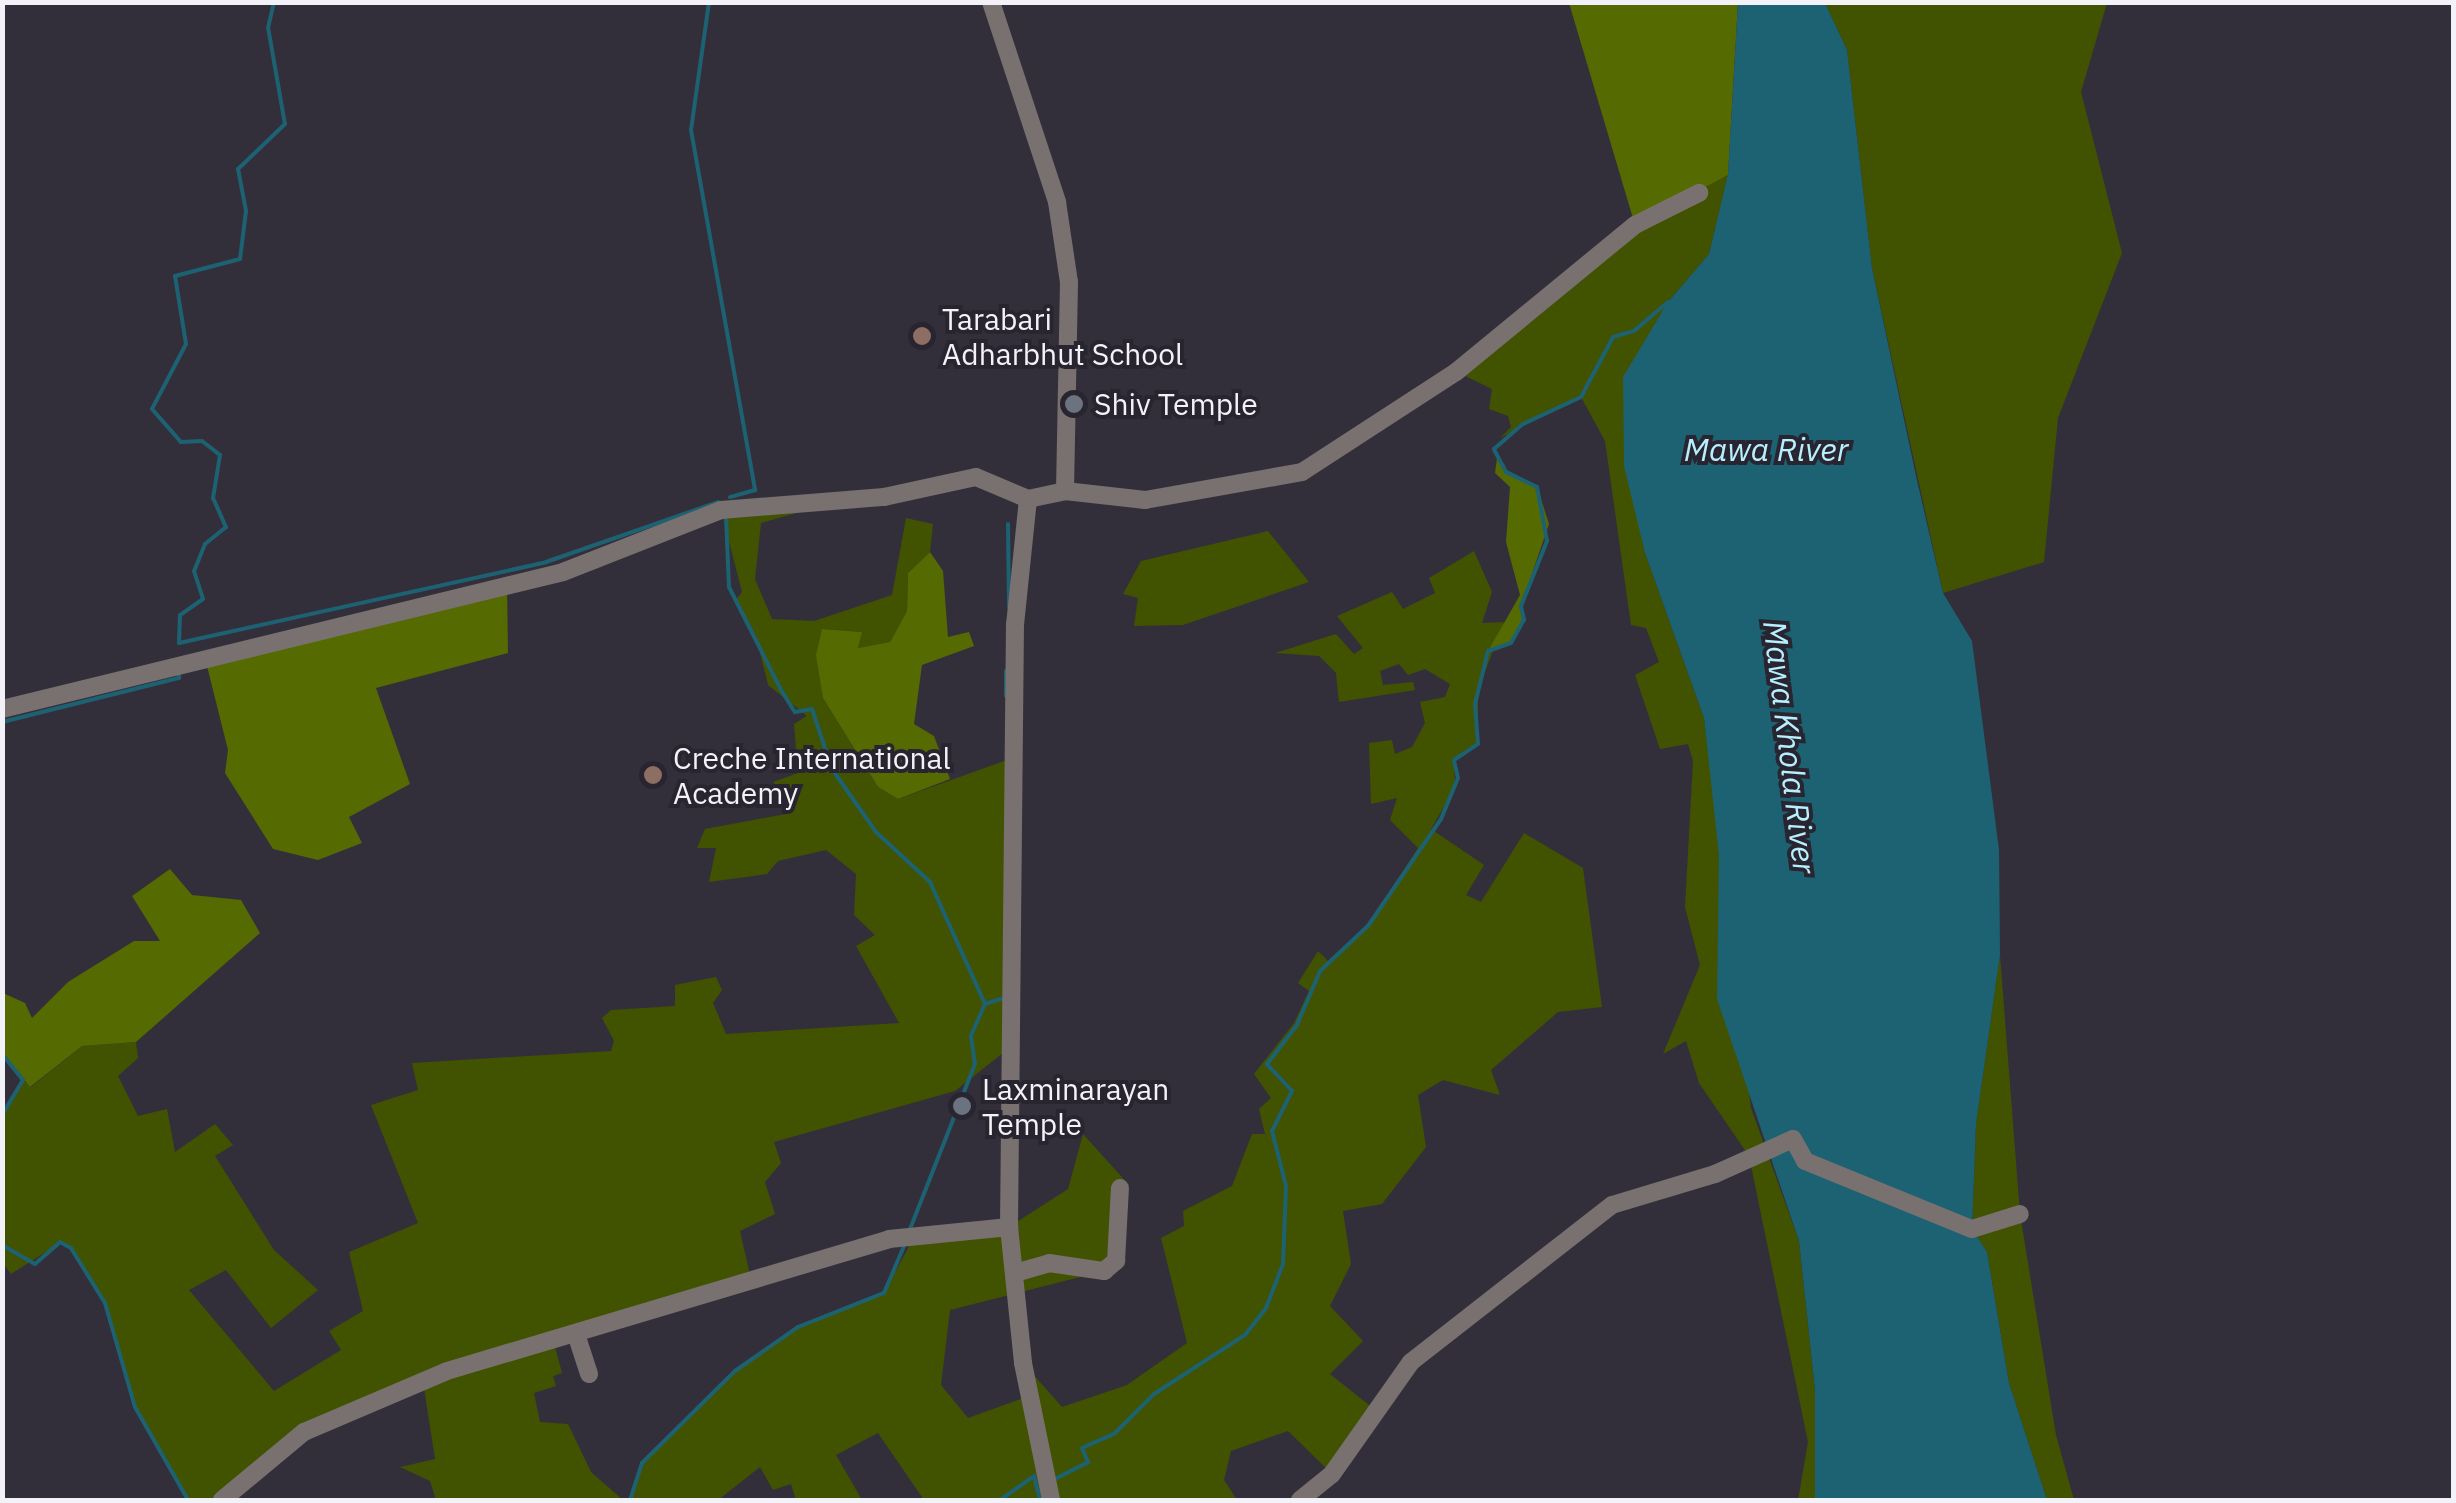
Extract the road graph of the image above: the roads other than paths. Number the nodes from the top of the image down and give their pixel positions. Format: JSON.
{"nodes":[{"id":1,"x":992,"y":2,"type":"edge"},
{"id":2,"x":1698,"y":193,"type":"dead end"},
{"id":3,"x":1066,"y":492,"type":"junction"},
{"id":4,"x":1028,"y":499,"type":"junction"},
{"id":5,"x":2,"y":709,"type":"edge"},
{"id":6,"x":1120,"y":1188,"type":"dead end"},
{"id":7,"x":2020,"y":1214,"type":"dead end"},
{"id":8,"x":1009,"y":1227,"type":"junction"},
{"id":9,"x":1015,"y":1273,"type":"junction"},
{"id":10,"x":577,"y":1337,"type":"junction"},
{"id":11,"x":589,"y":1374,"type":"dead end"},
{"id":12,"x":222,"y":1500,"type":"edge"},
{"id":13,"x":1050,"y":1500,"type":"edge"},
{"id":14,"x":1300,"y":1500,"type":"edge"}],
"edges":[{"from":1,"to":3,"type":"street"},
{"from":2,"to":3,"type":"street"},
{"from":3,"to":4,"type":"street"},
{"from":4,"to":5,"type":"street"},
{"from":4,"to":8,"type":"street"},
{"from":6,"to":9,"type":"street"},
{"from":7,"to":14,"type":"street"},
{"from":8,"to":9,"type":"street"},
{"from":8,"to":10,"type":"street"},
{"from":9,"to":13,"type":"street"},
{"from":10,"to":11,"type":"street"},
{"from":10,"to":12,"type":"street"}]}
